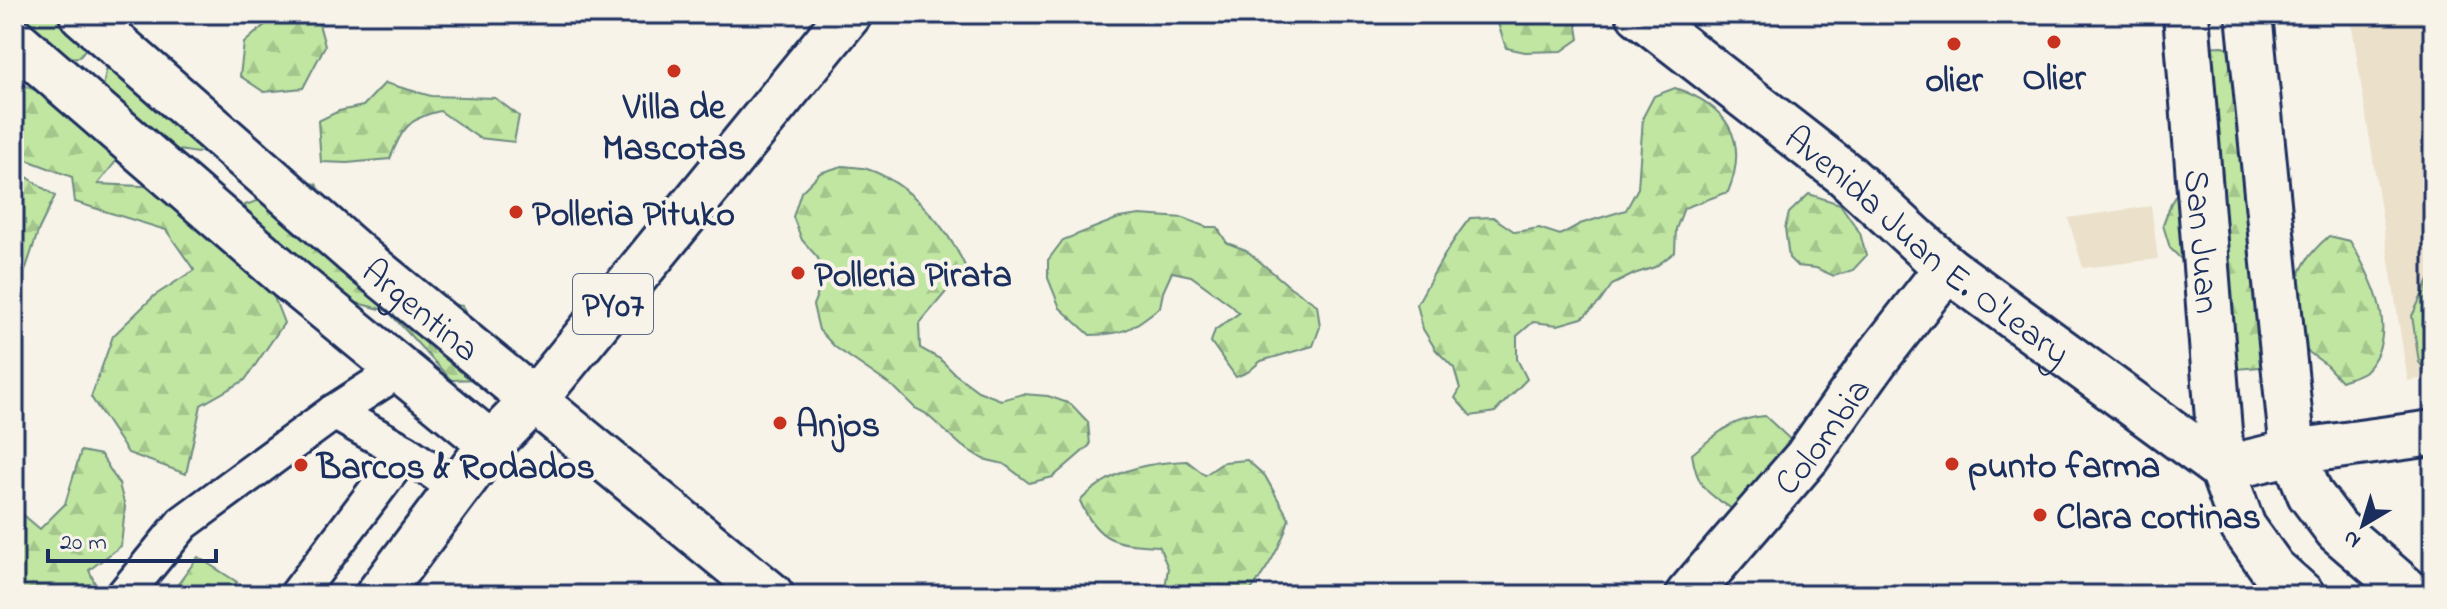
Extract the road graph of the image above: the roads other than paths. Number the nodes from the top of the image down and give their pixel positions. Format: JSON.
{"nodes":[{"id":1,"x":82,"y":14,"type":"edge"},
{"id":2,"x":849,"y":14,"type":"edge"},
{"id":3,"x":1639,"y":14,"type":"edge"},
{"id":4,"x":2186,"y":14,"type":"edge"},
{"id":5,"x":2249,"y":14,"type":"edge"},
{"id":6,"x":14,"y":40,"type":"edge"},
{"id":7,"x":1947,"y":268,"type":"junction"},
{"id":8,"x":399,"y":370,"type":"junction"},
{"id":9,"x":535,"y":399,"type":"junction"},
{"id":10,"x":334,"y":412,"type":"junction"},
{"id":11,"x":2433,"y":433,"type":"edge"},
{"id":12,"x":491,"y":444,"type":"junction"},
{"id":13,"x":405,"y":452,"type":"junction"},
{"id":14,"x":2293,"y":452,"type":"junction"},
{"id":15,"x":2222,"y":469,"type":"junction"},
{"id":16,"x":458,"y":489,"type":"junction"},
{"id":17,"x":124,"y":595,"type":"edge"},
{"id":18,"x":297,"y":595,"type":"edge"},
{"id":19,"x":378,"y":595,"type":"edge"},
{"id":20,"x":771,"y":595,"type":"edge"},
{"id":21,"x":1688,"y":595,"type":"edge"},
{"id":22,"x":2302,"y":595,"type":"edge"},
{"id":23,"x":2412,"y":595,"type":"edge"}],
"edges":[{"from":1,"to":9,"type":"main road","name":"Argentina"},
{"from":2,"to":9,"type":"main road","number":"PY07"},
{"from":3,"to":7,"type":"main road","name":"Avenida Juan E. O'Leary"},
{"from":4,"to":15,"type":"main road","name":"San Juan"},
{"from":5,"to":14,"type":"main road","name":"San Juan"},
{"from":6,"to":8,"type":"main road","name":"Argentina"},
{"from":7,"to":15,"type":"main road","name":"Avenida Juan E. O'Leary"},
{"from":7,"to":21,"type":"main road","name":"Colombia"},
{"from":8,"to":10,"type":"lane"},
{"from":8,"to":12,"type":"main road","name":"Argentina"},
{"from":9,"to":12,"type":"main road","number":"PY07"},
{"from":9,"to":20,"type":"main road","name":"Argentina"},
{"from":10,"to":13,"type":"lane"},
{"from":10,"to":17,"type":"lane"},
{"from":11,"to":14,"type":"main road"},
{"from":12,"to":16,"type":"main road","number":"PY07"},
{"from":13,"to":16,"type":"lane"},
{"from":13,"to":18,"type":"lane"},
{"from":14,"to":15,"type":"main road"},
{"from":14,"to":23,"type":"main road"},
{"from":15,"to":22,"type":"main road","name":"San Juan"},
{"from":16,"to":19,"type":"main road","number":"PY07"}]}
